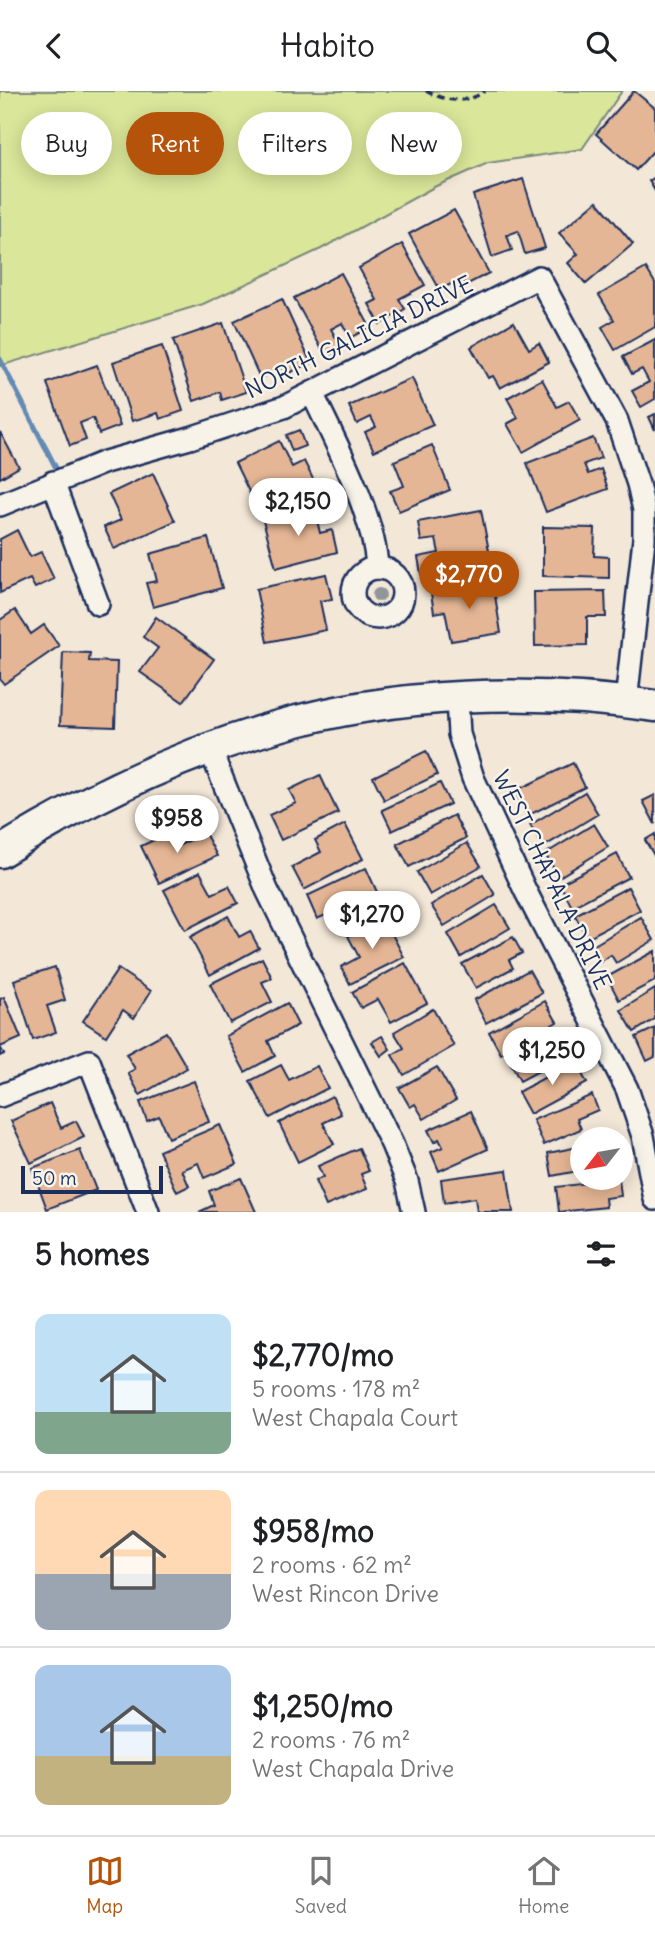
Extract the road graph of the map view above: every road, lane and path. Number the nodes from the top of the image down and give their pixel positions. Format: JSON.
{"nodes":[{"id":1,"x":426,"y":91,"type":"edge"},
{"id":2,"x":485,"y":91,"type":"edge"},
{"id":3,"x":312,"y":394,"type":"junction"},
{"id":4,"x":53,"y":482,"type":"junction"},
{"id":5,"x":0,"y":505,"type":"edge"},
{"id":6,"x":377,"y":568,"type":"dead end"},
{"id":7,"x":98,"y":604,"type":"dead end"},
{"id":8,"x":457,"y":699,"type":"junction"},
{"id":9,"x":626,"y":702,"type":"junction"},
{"id":10,"x":655,"y":706,"type":"edge"},
{"id":11,"x":210,"y":749,"type":"junction"},
{"id":12,"x":0,"y":852,"type":"edge"},
{"id":13,"x":0,"y":1096,"type":"edge"},
{"id":14,"x":655,"y":1199,"type":"edge"},
{"id":15,"x":148,"y":1212,"type":"edge"},
{"id":16,"x":414,"y":1212,"type":"edge"}],
"edges":[{"from":1,"to":2,"type":"path"},
{"from":3,"to":4,"type":"street","name":"NORTH GALICIA DRIVE"},
{"from":3,"to":6,"type":"street"},
{"from":3,"to":9,"type":"street","name":"NORTH GALICIA DRIVE"},
{"from":4,"to":5,"type":"street","name":"NORTH GALICIA DRIVE"},
{"from":4,"to":7,"type":"street"},
{"from":8,"to":9,"type":"street"},
{"from":8,"to":11,"type":"street"},
{"from":8,"to":14,"type":"street","name":"WEST CHAPALA DRIVE"},
{"from":9,"to":10,"type":"street"},
{"from":11,"to":12,"type":"street"},
{"from":11,"to":16,"type":"street"},
{"from":13,"to":15,"type":"street"}]}
